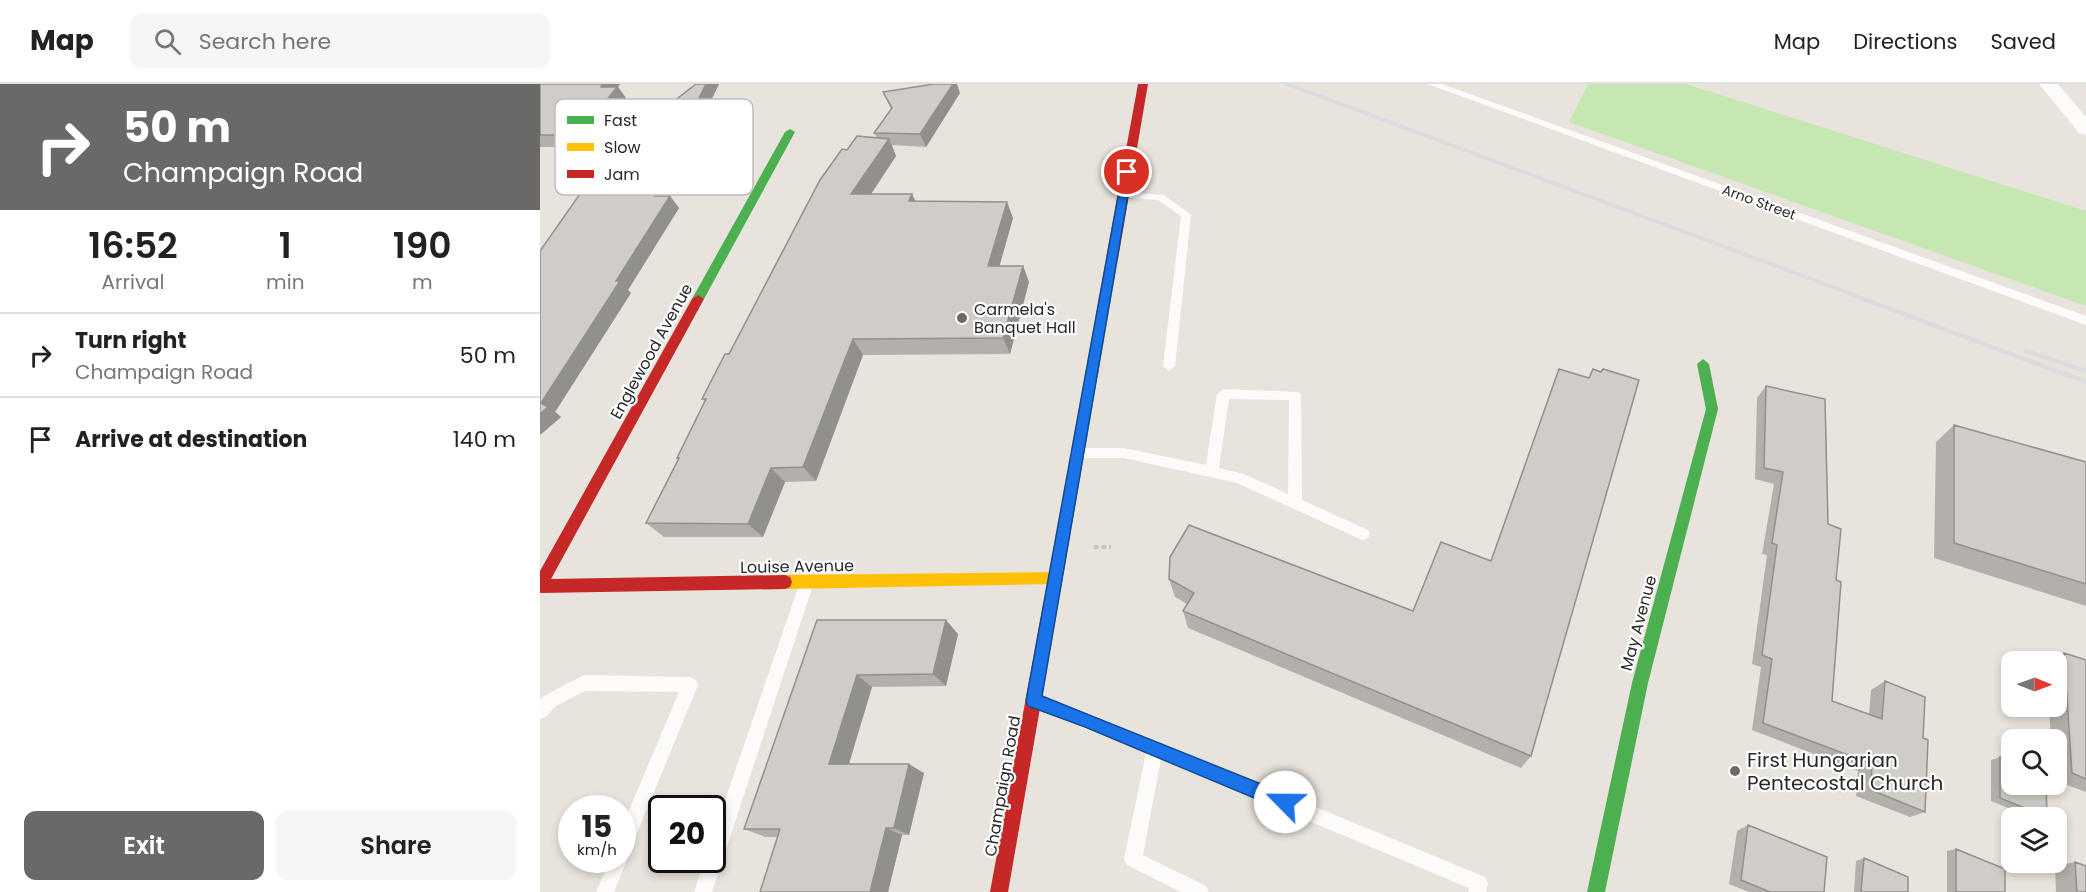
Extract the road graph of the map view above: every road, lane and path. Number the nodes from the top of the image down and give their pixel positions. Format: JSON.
{"nodes":[{"id":1,"x":1143,"y":84,"type":"edge"},
{"id":2,"x":1433,"y":84,"type":"edge"},
{"id":3,"x":2048,"y":84,"type":"edge"},
{"id":4,"x":2086,"y":129,"type":"edge"},
{"id":5,"x":790,"y":132,"type":"dead end"},
{"id":6,"x":1123,"y":195,"type":"junction"},
{"id":7,"x":2086,"y":321,"type":"edge"},
{"id":8,"x":1703,"y":364,"type":"dead end"},
{"id":9,"x":1169,"y":366,"type":"dead end"},
{"id":10,"x":1077,"y":453,"type":"junction"},
{"id":11,"x":1212,"y":471,"type":"junction"},
{"id":12,"x":1295,"y":502,"type":"junction"},
{"id":13,"x":1362,"y":534,"type":"dead end"},
{"id":14,"x":1094,"y":547,"type":"dead end"},
{"id":15,"x":1110,"y":547,"type":"dead end"},
{"id":16,"x":1055,"y":578,"type":"junction"},
{"id":17,"x":807,"y":582,"type":"junction"},
{"id":18,"x":540,"y":586,"type":"edge"},
{"id":19,"x":1034,"y":701,"type":"junction"},
{"id":20,"x":540,"y":711,"type":"edge"},
{"id":21,"x":1155,"y":749,"type":"junction"},
{"id":22,"x":636,"y":815,"type":"edge"},
{"id":23,"x":613,"y":873,"type":"edge"},
{"id":24,"x":605,"y":892,"type":"edge"},
{"id":25,"x":703,"y":892,"type":"edge"},
{"id":26,"x":999,"y":892,"type":"edge"},
{"id":27,"x":1200,"y":892,"type":"edge"},
{"id":28,"x":1477,"y":892,"type":"edge"},
{"id":29,"x":1596,"y":892,"type":"edge"}],
"edges":[{"from":1,"to":6,"type":"street","name":"Champaign Road"},
{"from":2,"to":7,"type":"lane","name":"Arno Street"},
{"from":3,"to":4,"type":"street"},
{"from":5,"to":18,"type":"street","name":"Englewood Avenue"},
{"from":6,"to":9,"type":"lane"},
{"from":6,"to":10,"type":"street","name":"Champaign Road"},
{"from":8,"to":29,"type":"street","name":"May Avenue"},
{"from":10,"to":11,"type":"lane"},
{"from":10,"to":16,"type":"street","name":"Champaign Road"},
{"from":11,"to":12,"type":"lane"},
{"from":11,"to":12,"type":"lane"},
{"from":12,"to":13,"type":"lane"},
{"from":14,"to":15,"type":"path"},
{"from":16,"to":17,"type":"street","name":"Louise Avenue"},
{"from":16,"to":19,"type":"street","name":"Champaign Road"},
{"from":17,"to":18,"type":"street","name":"Louise Avenue"},
{"from":17,"to":25,"type":"lane"},
{"from":19,"to":21,"type":"lane"},
{"from":19,"to":26,"type":"street","name":"Champaign Road"},
{"from":20,"to":22,"type":"lane"},
{"from":21,"to":27,"type":"lane"},
{"from":21,"to":28,"type":"lane"},
{"from":23,"to":24,"type":"lane"}]}
